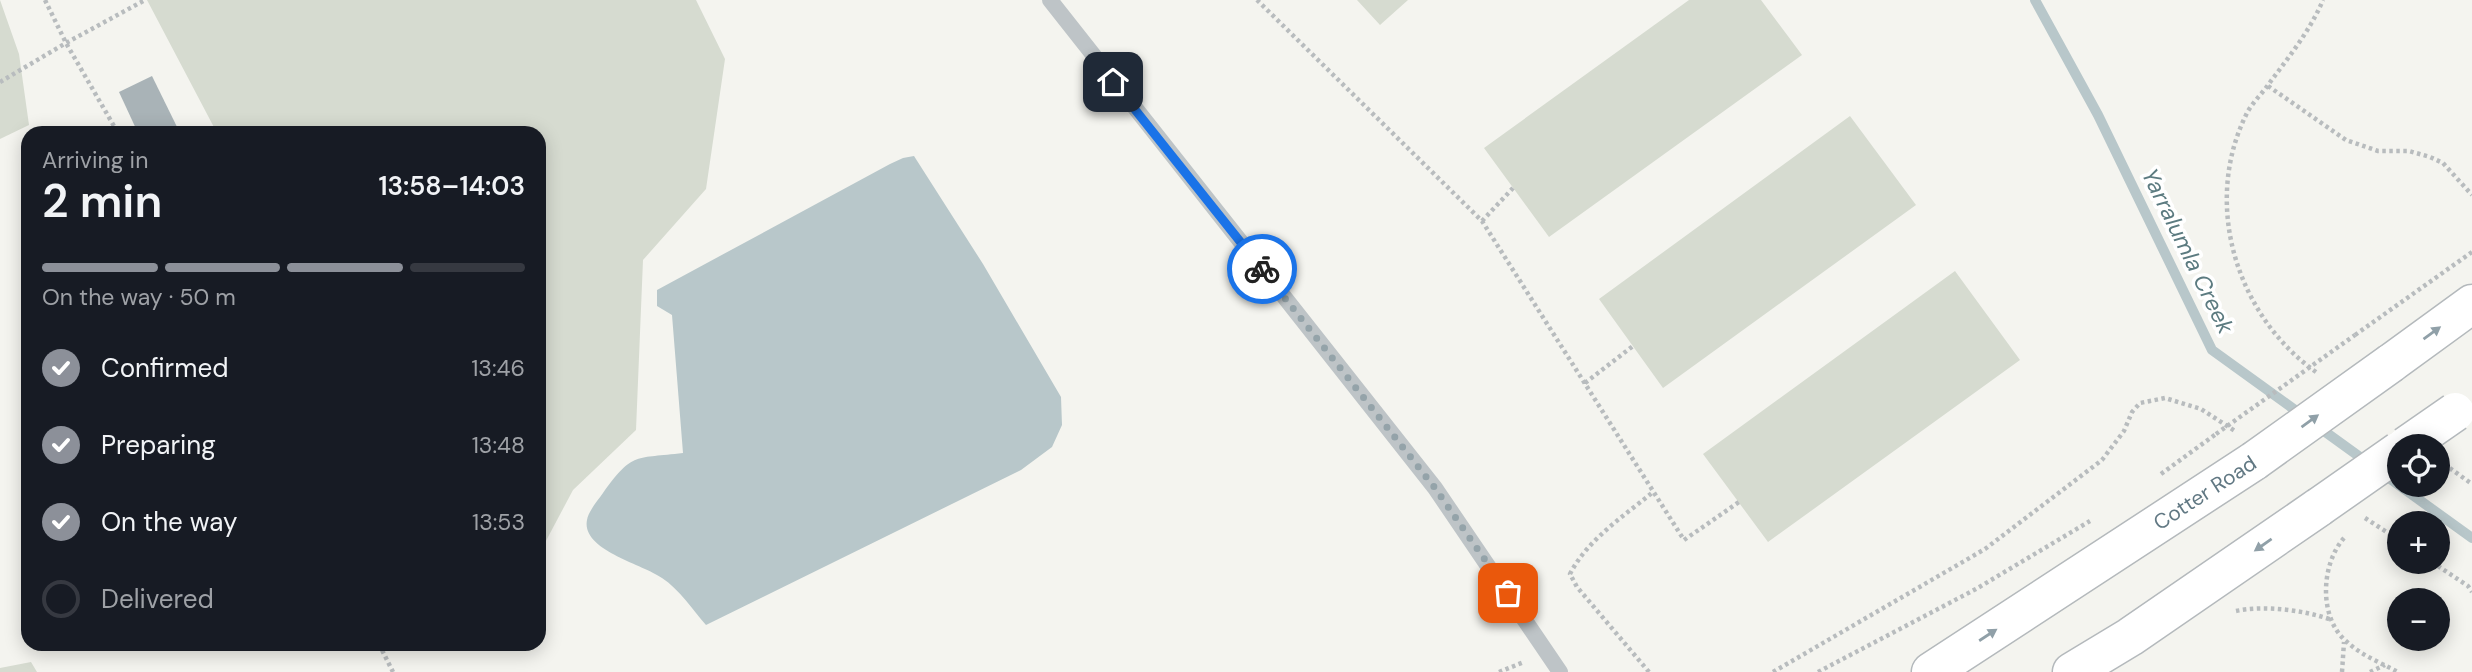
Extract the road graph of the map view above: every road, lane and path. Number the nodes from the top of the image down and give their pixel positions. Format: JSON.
{"nodes":[{"id":1,"x":45,"y":0,"type":"edge"},
{"id":2,"x":145,"y":0,"type":"edge"},
{"id":3,"x":1050,"y":0,"type":"edge"},
{"id":4,"x":1257,"y":0,"type":"edge"},
{"id":5,"x":2323,"y":0,"type":"edge"},
{"id":6,"x":66,"y":43,"type":"junction"},
{"id":7,"x":0,"y":82,"type":"edge"},
{"id":8,"x":2268,"y":86,"type":"junction"},
{"id":9,"x":114,"y":126,"type":"edge"},
{"id":10,"x":1513,"y":188,"type":"dead end"},
{"id":11,"x":2472,"y":195,"type":"edge"},
{"id":12,"x":1482,"y":220,"type":"junction"},
{"id":13,"x":2472,"y":252,"type":"edge"},
{"id":14,"x":2472,"y":304,"type":"edge"},
{"id":15,"x":2279,"y":341,"type":"dead end"},
{"id":16,"x":1633,"y":346,"type":"dead end"},
{"id":17,"x":1585,"y":383,"type":"junction"},
{"id":18,"x":2464,"y":406,"type":"edge"},
{"id":19,"x":2132,"y":412,"type":"dead end"},
{"id":20,"x":2423,"y":434,"type":"edge"},
{"id":21,"x":2387,"y":459,"type":"edge"},
{"id":22,"x":2450,"y":468,"type":"edge"},
{"id":23,"x":2154,"y":479,"type":"dead end"},
{"id":24,"x":2472,"y":484,"type":"edge"},
{"id":25,"x":1654,"y":492,"type":"junction"},
{"id":26,"x":1739,"y":502,"type":"dead end"},
{"id":27,"x":2099,"y":515,"type":"dead end"},
{"id":28,"x":2346,"y":536,"type":"dead end"},
{"id":29,"x":2450,"y":574,"type":"edge"},
{"id":30,"x":2472,"y":592,"type":"edge"},
{"id":31,"x":2225,"y":613,"type":"dead end"},
{"id":32,"x":2332,"y":620,"type":"junction"},
{"id":33,"x":2344,"y":640,"type":"junction"},
{"id":34,"x":382,"y":651,"type":"edge"},
{"id":35,"x":2385,"y":665,"type":"junction"},
{"id":36,"x":393,"y":672,"type":"edge"},
{"id":37,"x":1560,"y":672,"type":"edge"},
{"id":38,"x":1649,"y":672,"type":"edge"},
{"id":39,"x":1773,"y":672,"type":"edge"},
{"id":40,"x":1818,"y":672,"type":"edge"},
{"id":41,"x":1931,"y":672,"type":"edge"},
{"id":42,"x":2072,"y":672,"type":"edge"},
{"id":43,"x":2342,"y":672,"type":"edge"},
{"id":44,"x":2370,"y":672,"type":"edge"},
{"id":45,"x":2398,"y":672,"type":"edge"}],
"edges":[{"from":1,"to":6,"type":"path"},
{"from":2,"to":6,"type":"path"},
{"from":3,"to":37,"type":"lane"},
{"from":4,"to":12,"type":"path"},
{"from":5,"to":8,"type":"path"},
{"from":6,"to":7,"type":"path"},
{"from":6,"to":9,"type":"path"},
{"from":8,"to":11,"type":"path"},
{"from":8,"to":15,"type":"path"},
{"from":10,"to":12,"type":"path"},
{"from":12,"to":17,"type":"path"},
{"from":13,"to":23,"type":"path","bridge":true},
{"from":41,"to":14,"type":"main road","name":"Cotter Road","one_way":true,"bridge":true},
{"from":16,"to":17,"type":"path"},
{"from":17,"to":25,"type":"path"},
{"from":18,"to":20,"type":"main road","bridge":true},
{"from":19,"to":39,"type":"path"},
{"from":21,"to":42,"type":"main road","one_way":true,"bridge":true},
{"from":22,"to":24,"type":"path"},
{"from":25,"to":26,"type":"path"},
{"from":25,"to":38,"type":"path"},
{"from":27,"to":40,"type":"path"},
{"from":28,"to":32,"type":"path"},
{"from":29,"to":30,"type":"path"},
{"from":31,"to":32,"type":"path"},
{"from":32,"to":33,"type":"path"},
{"from":33,"to":35,"type":"path"},
{"from":33,"to":43,"type":"path"},
{"from":34,"to":36,"type":"path"},
{"from":35,"to":44,"type":"path"},
{"from":35,"to":45,"type":"path"}]}
